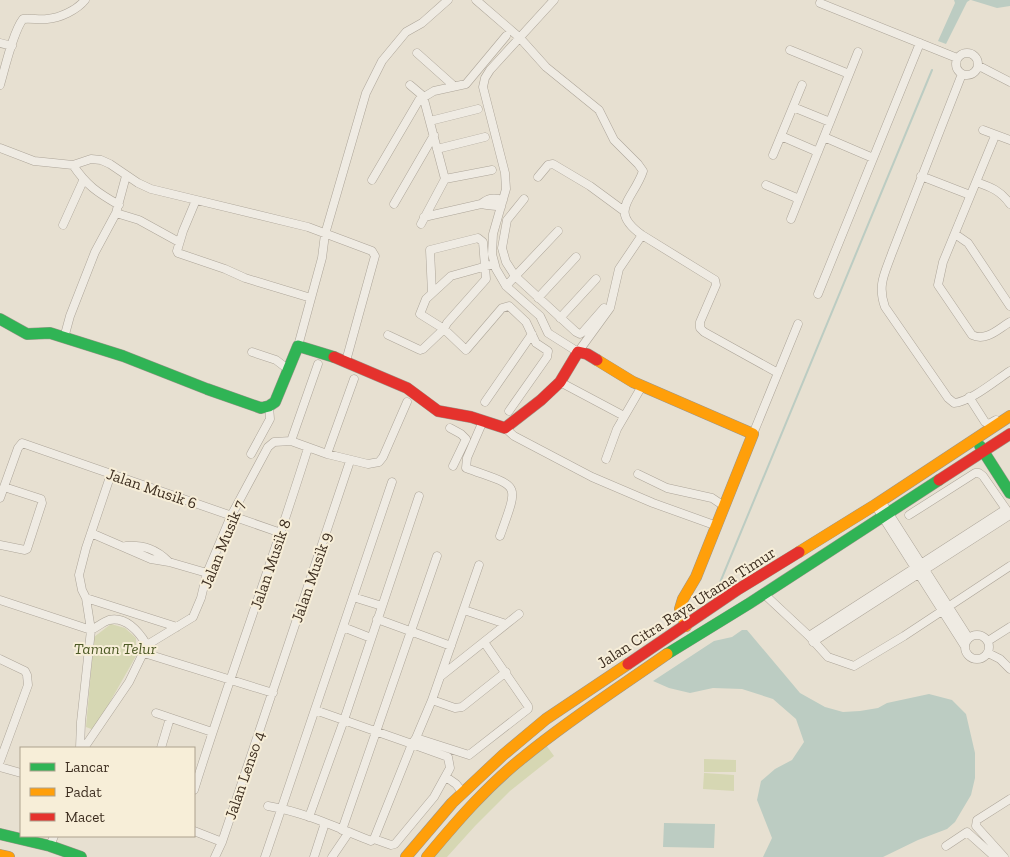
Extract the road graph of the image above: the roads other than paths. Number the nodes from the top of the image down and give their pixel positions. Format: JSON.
{"nodes":[{"id":1,"x":85,"y":0,"type":"edge"},
{"id":2,"x":448,"y":0,"type":"edge"},
{"id":3,"x":476,"y":0,"type":"edge"},
{"id":4,"x":554,"y":0,"type":"edge"},
{"id":5,"x":820,"y":2,"type":"dead end"},
{"id":6,"x":506,"y":36,"type":"dead end"},
{"id":7,"x":520,"y":38,"type":"junction"},
{"id":8,"x":0,"y":43,"type":"edge"},
{"id":9,"x":920,"y":43,"type":"junction"},
{"id":10,"x":12,"y":46,"type":"junction"},
{"id":11,"x":790,"y":50,"type":"dead end"},
{"id":12,"x":858,"y":52,"type":"dead end"},
{"id":13,"x":417,"y":53,"type":"dead end"},
{"id":14,"x":957,"y":58,"type":"junction"},
{"id":15,"x":979,"y":66,"type":"junction"},
{"id":16,"x":849,"y":74,"type":"junction"},
{"id":17,"x":962,"y":74,"type":"junction"},
{"id":18,"x":1010,"y":82,"type":"edge"},
{"id":19,"x":410,"y":84,"type":"dead end"},
{"id":20,"x":0,"y":85,"type":"edge"},
{"id":21,"x":802,"y":85,"type":"dead end"},
{"id":22,"x":454,"y":86,"type":"junction"},
{"id":23,"x":423,"y":96,"type":"junction"},
{"id":24,"x":793,"y":107,"type":"junction"},
{"id":25,"x":478,"y":109,"type":"dead end"},
{"id":26,"x":430,"y":120,"type":"junction"},
{"id":27,"x":830,"y":122,"type":"junction"},
{"id":28,"x":983,"y":130,"type":"dead end"},
{"id":29,"x":434,"y":135,"type":"junction"},
{"id":30,"x":781,"y":136,"type":"junction"},
{"id":31,"x":995,"y":136,"type":"junction"},
{"id":32,"x":485,"y":137,"type":"dead end"},
{"id":33,"x":824,"y":137,"type":"junction"},
{"id":34,"x":1010,"y":140,"type":"edge"},
{"id":35,"x":0,"y":148,"type":"edge"},
{"id":36,"x":437,"y":149,"type":"junction"},
{"id":37,"x":818,"y":152,"type":"junction"},
{"id":38,"x":773,"y":155,"type":"dead end"},
{"id":39,"x":873,"y":158,"type":"junction"},
{"id":40,"x":73,"y":165,"type":"junction"},
{"id":41,"x":492,"y":170,"type":"dead end"},
{"id":42,"x":126,"y":176,"type":"junction"},
{"id":43,"x":921,"y":176,"type":"junction"},
{"id":44,"x":538,"y":177,"type":"dead end"},
{"id":45,"x":445,"y":179,"type":"junction"},
{"id":46,"x":372,"y":180,"type":"dead end"},
{"id":47,"x":83,"y":181,"type":"junction"},
{"id":48,"x":976,"y":182,"type":"junction"},
{"id":49,"x":766,"y":185,"type":"dead end"},
{"id":50,"x":970,"y":195,"type":"junction"},
{"id":51,"x":524,"y":198,"type":"dead end"},
{"id":52,"x":799,"y":199,"type":"junction"},
{"id":53,"x":196,"y":200,"type":"junction"},
{"id":54,"x":394,"y":204,"type":"dead end"},
{"id":55,"x":502,"y":204,"type":"junction"},
{"id":56,"x":1010,"y":204,"type":"edge"},
{"id":57,"x":117,"y":209,"type":"junction"},
{"id":58,"x":624,"y":211,"type":"junction"},
{"id":59,"x":791,"y":219,"type":"dead end"},
{"id":60,"x":63,"y":225,"type":"dead end"},
{"id":61,"x":558,"y":231,"type":"dead end"},
{"id":62,"x":325,"y":234,"type":"junction"},
{"id":63,"x":955,"y":234,"type":"junction"},
{"id":64,"x":642,"y":235,"type":"junction"},
{"id":65,"x":179,"y":242,"type":"junction"},
{"id":66,"x":576,"y":257,"type":"dead end"},
{"id":67,"x":494,"y":264,"type":"junction"},
{"id":68,"x":484,"y":267,"type":"junction"},
{"id":69,"x":515,"y":276,"type":"junction"},
{"id":70,"x":596,"y":279,"type":"dead end"},
{"id":71,"x":506,"y":286,"type":"junction"},
{"id":72,"x":432,"y":294,"type":"junction"},
{"id":73,"x":818,"y":294,"type":"dead end"},
{"id":74,"x":311,"y":298,"type":"junction"},
{"id":75,"x":538,"y":298,"type":"junction"},
{"id":76,"x":1010,"y":306,"type":"edge"},
{"id":77,"x":604,"y":308,"type":"dead end"},
{"id":78,"x":560,"y":318,"type":"junction"},
{"id":79,"x":0,"y":319,"type":"edge"},
{"id":80,"x":1010,"y":322,"type":"edge"},
{"id":81,"x":798,"y":324,"type":"dead end"},
{"id":82,"x":444,"y":328,"type":"junction"},
{"id":83,"x":532,"y":334,"type":"junction"},
{"id":84,"x":388,"y":335,"type":"dead end"},
{"id":85,"x":64,"y":338,"type":"junction"},
{"id":86,"x":298,"y":346,"type":"junction"},
{"id":87,"x":252,"y":352,"type":"dead end"},
{"id":88,"x":578,"y":352,"type":"junction"},
{"id":89,"x":346,"y":362,"type":"junction"},
{"id":90,"x":318,"y":364,"type":"dead end"},
{"id":91,"x":289,"y":370,"type":"junction"},
{"id":92,"x":1010,"y":371,"type":"edge"},
{"id":93,"x":778,"y":373,"type":"junction"},
{"id":94,"x":354,"y":379,"type":"dead end"},
{"id":95,"x":560,"y":382,"type":"junction"},
{"id":96,"x":642,"y":386,"type":"junction"},
{"id":97,"x":969,"y":397,"type":"junction"},
{"id":98,"x":407,"y":402,"type":"dead end"},
{"id":99,"x":485,"y":402,"type":"dead end"},
{"id":100,"x":269,"y":406,"type":"junction"},
{"id":101,"x":509,"y":411,"type":"dead end"},
{"id":102,"x":1010,"y":411,"type":"edge"},
{"id":103,"x":456,"y":414,"type":"junction"},
{"id":104,"x":624,"y":416,"type":"junction"},
{"id":105,"x":1010,"y":416,"type":"edge"},
{"id":106,"x":483,"y":421,"type":"junction"},
{"id":107,"x":505,"y":428,"type":"junction"},
{"id":108,"x":753,"y":434,"type":"junction"},
{"id":109,"x":1010,"y":434,"type":"edge"},
{"id":110,"x":976,"y":437,"type":"junction"},
{"id":111,"x":291,"y":441,"type":"junction"},
{"id":112,"x":308,"y":448,"type":"junction"},
{"id":113,"x":983,"y":451,"type":"junction"},
{"id":114,"x":252,"y":454,"type":"dead end"},
{"id":115,"x":327,"y":454,"type":"junction"},
{"id":116,"x":606,"y":459,"type":"dead end"},
{"id":117,"x":350,"y":461,"type":"junction"},
{"id":118,"x":453,"y":466,"type":"dead end"},
{"id":119,"x":111,"y":474,"type":"junction"},
{"id":120,"x":638,"y":474,"type":"dead end"},
{"id":121,"x":392,"y":482,"type":"dead end"},
{"id":122,"x":4,"y":487,"type":"junction"},
{"id":123,"x":1010,"y":493,"type":"edge"},
{"id":124,"x":418,"y":496,"type":"dead end"},
{"id":125,"x":0,"y":498,"type":"edge"},
{"id":126,"x":878,"y":503,"type":"junction"},
{"id":127,"x":724,"y":506,"type":"junction"},
{"id":128,"x":1009,"y":513,"type":"edge"},
{"id":129,"x":885,"y":515,"type":"junction"},
{"id":130,"x":909,"y":515,"type":"dead end"},
{"id":131,"x":231,"y":516,"type":"junction"},
{"id":132,"x":718,"y":526,"type":"junction"},
{"id":133,"x":281,"y":532,"type":"junction"},
{"id":134,"x":91,"y":533,"type":"junction"},
{"id":135,"x":500,"y":536,"type":"dead end"},
{"id":136,"x":0,"y":544,"type":"edge"},
{"id":137,"x":797,"y":554,"type":"junction"},
{"id":138,"x":437,"y":556,"type":"dead end"},
{"id":139,"x":478,"y":565,"type":"dead end"},
{"id":140,"x":1010,"y":566,"type":"edge"},
{"id":141,"x":806,"y":567,"type":"junction"},
{"id":142,"x":920,"y":569,"type":"junction"},
{"id":143,"x":207,"y":573,"type":"junction"},
{"id":144,"x":764,"y":594,"type":"junction"},
{"id":145,"x":353,"y":597,"type":"junction"},
{"id":146,"x":86,"y":598,"type":"junction"},
{"id":147,"x":0,"y":600,"type":"edge"},
{"id":148,"x":382,"y":606,"type":"junction"},
{"id":149,"x":945,"y":609,"type":"junction"},
{"id":150,"x":464,"y":610,"type":"junction"},
{"id":151,"x":519,"y":614,"type":"dead end"},
{"id":152,"x":377,"y":619,"type":"junction"},
{"id":153,"x":506,"y":624,"type":"junction"},
{"id":154,"x":686,"y":626,"type":"junction"},
{"id":155,"x":176,"y":627,"type":"junction"},
{"id":156,"x":343,"y":627,"type":"junction"},
{"id":157,"x":1010,"y":627,"type":"edge"},
{"id":158,"x":91,"y":630,"type":"junction"},
{"id":159,"x":410,"y":632,"type":"junction"},
{"id":160,"x":371,"y":638,"type":"junction"},
{"id":161,"x":811,"y":639,"type":"junction"},
{"id":162,"x":966,"y":641,"type":"junction"},
{"id":163,"x":988,"y":641,"type":"junction"},
{"id":164,"x":484,"y":642,"type":"junction"},
{"id":165,"x":451,"y":646,"type":"junction"},
{"id":166,"x":146,"y":649,"type":"junction"},
{"id":167,"x":988,"y":653,"type":"junction"},
{"id":168,"x":0,"y":660,"type":"edge"},
{"id":169,"x":1010,"y":669,"type":"edge"},
{"id":170,"x":506,"y":672,"type":"junction"},
{"id":171,"x":440,"y":678,"type":"junction"},
{"id":172,"x":230,"y":679,"type":"junction"},
{"id":173,"x":604,"y":680,"type":"junction"},
{"id":174,"x":272,"y":693,"type":"junction"},
{"id":175,"x":612,"y":693,"type":"junction"},
{"id":176,"x":432,"y":700,"type":"junction"},
{"id":177,"x":315,"y":710,"type":"junction"},
{"id":178,"x":156,"y":713,"type":"dead end"},
{"id":179,"x":170,"y":718,"type":"junction"},
{"id":180,"x":344,"y":720,"type":"junction"},
{"id":181,"x":376,"y":731,"type":"junction"},
{"id":182,"x":212,"y":732,"type":"junction"},
{"id":183,"x":414,"y":741,"type":"junction"},
{"id":184,"x":80,"y":747,"type":"edge"},
{"id":185,"x":85,"y":747,"type":"edge"},
{"id":186,"x":161,"y":747,"type":"edge"},
{"id":187,"x":0,"y":761,"type":"edge"},
{"id":188,"x":0,"y":767,"type":"edge"},
{"id":189,"x":20,"y":773,"type":"edge"},
{"id":190,"x":446,"y":777,"type":"junction"},
{"id":191,"x":195,"y":787,"type":"edge"},
{"id":192,"x":463,"y":793,"type":"junction"},
{"id":193,"x":1010,"y":799,"type":"edge"},
{"id":194,"x":268,"y":806,"type":"dead end"},
{"id":195,"x":281,"y":808,"type":"junction"},
{"id":196,"x":309,"y":817,"type":"junction"},
{"id":197,"x":325,"y":823,"type":"junction"},
{"id":198,"x":195,"y":831,"type":"edge"},
{"id":199,"x":346,"y":831,"type":"junction"},
{"id":200,"x":0,"y":834,"type":"edge"},
{"id":201,"x":20,"y":837,"type":"edge"},
{"id":202,"x":22,"y":837,"type":"edge"},
{"id":203,"x":374,"y":840,"type":"junction"},
{"id":204,"x":52,"y":841,"type":"edge"},
{"id":205,"x":222,"y":842,"type":"junction"},
{"id":206,"x":946,"y":846,"type":"dead end"},
{"id":207,"x":0,"y":855,"type":"edge"},
{"id":208,"x":9,"y":857,"type":"edge"},
{"id":209,"x":81,"y":857,"type":"edge"},
{"id":210,"x":215,"y":857,"type":"edge"},
{"id":211,"x":265,"y":857,"type":"edge"},
{"id":212,"x":314,"y":857,"type":"edge"},
{"id":213,"x":332,"y":857,"type":"edge"},
{"id":214,"x":406,"y":857,"type":"edge"},
{"id":215,"x":427,"y":857,"type":"edge"},
{"id":216,"x":995,"y":857,"type":"edge"},
{"id":217,"x":1004,"y":857,"type":"edge"}],
"edges":[{"from":1,"to":10,"type":"street"},
{"from":2,"to":62,"type":"street"},
{"from":3,"to":7,"type":"street"},
{"from":4,"to":7,"type":"street"},
{"from":5,"to":9,"type":"street"},
{"from":6,"to":22,"type":"street"},
{"from":7,"to":55,"type":"street"},
{"from":7,"to":58,"type":"street"},
{"from":8,"to":10,"type":"street"},
{"from":9,"to":14,"type":"street"},
{"from":9,"to":39,"type":"street"},
{"from":10,"to":20,"type":"street"},
{"from":11,"to":16,"type":"street"},
{"from":12,"to":16,"type":"street"},
{"from":13,"to":22,"type":"street"},
{"from":14,"to":15,"type":"street"},
{"from":14,"to":17,"type":"street"},
{"from":15,"to":17,"type":"street"},
{"from":15,"to":18,"type":"street"},
{"from":16,"to":27,"type":"street"},
{"from":17,"to":43,"type":"street"},
{"from":19,"to":23,"type":"street"},
{"from":21,"to":24,"type":"street"},
{"from":22,"to":23,"type":"street"},
{"from":23,"to":26,"type":"street"},
{"from":23,"to":46,"type":"street"},
{"from":24,"to":27,"type":"street"},
{"from":24,"to":30,"type":"street"},
{"from":25,"to":26,"type":"street"},
{"from":26,"to":29,"type":"street"},
{"from":27,"to":33,"type":"street"},
{"from":28,"to":31,"type":"street"},
{"from":29,"to":36,"type":"street"},
{"from":29,"to":54,"type":"street"},
{"from":30,"to":37,"type":"street"},
{"from":30,"to":38,"type":"street"},
{"from":31,"to":34,"type":"street"},
{"from":31,"to":48,"type":"street"},
{"from":32,"to":36,"type":"street"},
{"from":33,"to":37,"type":"street"},
{"from":33,"to":39,"type":"street"},
{"from":35,"to":40,"type":"street"},
{"from":36,"to":45,"type":"street"},
{"from":37,"to":52,"type":"street"},
{"from":39,"to":73,"type":"street"},
{"from":40,"to":42,"type":"street"},
{"from":40,"to":47,"type":"street"},
{"from":41,"to":45,"type":"street"},
{"from":42,"to":53,"type":"street"},
{"from":42,"to":57,"type":"street"},
{"from":43,"to":50,"type":"street"},
{"from":43,"to":97,"type":"street"},
{"from":44,"to":58,"type":"street"},
{"from":45,"to":55,"type":"street"},
{"from":47,"to":57,"type":"street"},
{"from":47,"to":60,"type":"street"},
{"from":48,"to":50,"type":"street"},
{"from":48,"to":56,"type":"street"},
{"from":49,"to":52,"type":"street"},
{"from":50,"to":63,"type":"street"},
{"from":51,"to":69,"type":"street"},
{"from":52,"to":59,"type":"street"},
{"from":53,"to":62,"type":"street"},
{"from":53,"to":65,"type":"street"},
{"from":55,"to":67,"type":"street"},
{"from":57,"to":65,"type":"street"},
{"from":57,"to":85,"type":"street"},
{"from":58,"to":64,"type":"street"},
{"from":61,"to":69,"type":"street"},
{"from":62,"to":74,"type":"street"},
{"from":62,"to":89,"type":"street"},
{"from":63,"to":76,"type":"street"},
{"from":63,"to":80,"type":"street"},
{"from":64,"to":88,"type":"street"},
{"from":64,"to":93,"type":"street"},
{"from":65,"to":74,"type":"street"},
{"from":66,"to":75,"type":"street"},
{"from":67,"to":68,"type":"street"},
{"from":67,"to":71,"type":"street"},
{"from":68,"to":72,"type":"street"},
{"from":68,"to":72,"type":"street"},
{"from":68,"to":82,"type":"street"},
{"from":69,"to":71,"type":"street"},
{"from":69,"to":75,"type":"street"},
{"from":70,"to":78,"type":"street"},
{"from":71,"to":88,"type":"street"},
{"from":72,"to":82,"type":"street"},
{"from":74,"to":86,"type":"street"},
{"from":75,"to":78,"type":"street"},
{"from":77,"to":78,"type":"street"},
{"from":79,"to":85,"type":"main road"},
{"from":81,"to":93,"type":"street"},
{"from":82,"to":83,"type":"street"},
{"from":82,"to":84,"type":"street"},
{"from":83,"to":99,"type":"street"},
{"from":83,"to":101,"type":"street"},
{"from":85,"to":100,"type":"main road"},
{"from":86,"to":89,"type":"main road"},
{"from":86,"to":91,"type":"main road"},
{"from":87,"to":91,"type":"street"},
{"from":88,"to":95,"type":"main road"},
{"from":88,"to":96,"type":"main road"},
{"from":89,"to":103,"type":"main road"},
{"from":90,"to":111,"type":"street"},
{"from":91,"to":100,"type":"main road"},
{"from":92,"to":97,"type":"street"},
{"from":93,"to":108,"type":"street"},
{"from":94,"to":115,"type":"street"},
{"from":95,"to":104,"type":"street"},
{"from":95,"to":107,"type":"main road"},
{"from":96,"to":104,"type":"street"},
{"from":96,"to":108,"type":"main road"},
{"from":97,"to":102,"type":"street"},
{"from":98,"to":117,"type":"street"},
{"from":100,"to":114,"type":"street"},
{"from":103,"to":106,"type":"main road"},
{"from":103,"to":118,"type":"street"},
{"from":104,"to":116,"type":"street"},
{"from":105,"to":110,"type":"main road","name":"Jalan Citra Raya Utama Timur"},
{"from":106,"to":107,"type":"main road"},
{"from":106,"to":135,"type":"street"},
{"from":107,"to":132,"type":"street"},
{"from":108,"to":127,"type":"main road"},
{"from":109,"to":113,"type":"main road","name":"Jalan Citra Raya Utama Timur"},
{"from":110,"to":113,"type":"main road"},
{"from":110,"to":126,"type":"main road","name":"Jalan Citra Raya Utama Timur"},
{"from":111,"to":112,"type":"street"},
{"from":111,"to":131,"type":"street","name":"Jalan Musik 7"},
{"from":112,"to":115,"type":"street"},
{"from":112,"to":133,"type":"street","name":"Jalan Musik 8"},
{"from":113,"to":123,"type":"main road"},
{"from":113,"to":129,"type":"main road","name":"Jalan Citra Raya Utama Timur"},
{"from":115,"to":117,"type":"street"},
{"from":117,"to":174,"type":"street","name":"Jalan Musik 9"},
{"from":119,"to":122,"type":"street","name":"Jalan Musik 6"},
{"from":119,"to":131,"type":"street","name":"Jalan Musik 6"},
{"from":119,"to":134,"type":"street"},
{"from":120,"to":127,"type":"street"},
{"from":121,"to":145,"type":"street"},
{"from":122,"to":125,"type":"street"},
{"from":122,"to":136,"type":"street"},
{"from":124,"to":148,"type":"street"},
{"from":126,"to":129,"type":"street"},
{"from":126,"to":137,"type":"main road","name":"Jalan Citra Raya Utama Timur"},
{"from":127,"to":132,"type":"main road"},
{"from":128,"to":130,"type":"street"},
{"from":128,"to":142,"type":"street"},
{"from":129,"to":141,"type":"main road","name":"Jalan Citra Raya Utama Timur"},
{"from":129,"to":142,"type":"street"},
{"from":131,"to":133,"type":"street","name":"Jalan Musik 6"},
{"from":131,"to":143,"type":"street","name":"Jalan Musik 7"},
{"from":132,"to":154,"type":"main road"},
{"from":133,"to":172,"type":"street","name":"Jalan Musik 8"},
{"from":134,"to":143,"type":"street"},
{"from":134,"to":146,"type":"street"},
{"from":137,"to":141,"type":"main road"},
{"from":137,"to":154,"type":"main road","name":"Jalan Citra Raya Utama Timur"},
{"from":138,"to":159,"type":"street"},
{"from":139,"to":150,"type":"street"},
{"from":140,"to":149,"type":"street"},
{"from":141,"to":144,"type":"main road","name":"Jalan Citra Raya Utama Timur"},
{"from":142,"to":149,"type":"street"},
{"from":142,"to":161,"type":"street"},
{"from":143,"to":155,"type":"street","name":"Jalan Musik 7"},
{"from":144,"to":161,"type":"street"},
{"from":144,"to":175,"type":"main road","name":"Jalan Citra Raya Utama Timur"},
{"from":145,"to":148,"type":"street"},
{"from":145,"to":156,"type":"street"},
{"from":146,"to":155,"type":"street"},
{"from":146,"to":158,"type":"street"},
{"from":147,"to":158,"type":"street"},
{"from":148,"to":152,"type":"street"},
{"from":149,"to":161,"type":"street"},
{"from":149,"to":162,"type":"street"},
{"from":150,"to":153,"type":"street"},
{"from":150,"to":165,"type":"street"},
{"from":151,"to":153,"type":"street"},
{"from":152,"to":159,"type":"street"},
{"from":152,"to":160,"type":"street"},
{"from":153,"to":164,"type":"street"},
{"from":154,"to":173,"type":"main road","name":"Jalan Citra Raya Utama Timur"},
{"from":155,"to":166,"type":"street","name":"Jalan Musik 7"},
{"from":156,"to":160,"type":"street"},
{"from":156,"to":177,"type":"street"},
{"from":157,"to":163,"type":"street"},
{"from":158,"to":166,"type":"street"},
{"from":158,"to":184,"type":"street"},
{"from":159,"to":165,"type":"street"},
{"from":159,"to":181,"type":"street"},
{"from":160,"to":180,"type":"street"},
{"from":162,"to":163,"type":"street"},
{"from":162,"to":167,"type":"street"},
{"from":163,"to":167,"type":"street"},
{"from":164,"to":170,"type":"street"},
{"from":164,"to":171,"type":"street"},
{"from":165,"to":171,"type":"street"},
{"from":166,"to":172,"type":"street"},
{"from":166,"to":185,"type":"street"},
{"from":167,"to":169,"type":"street"},
{"from":168,"to":187,"type":"street"},
{"from":170,"to":176,"type":"street"},
{"from":170,"to":183,"type":"street"},
{"from":171,"to":176,"type":"street"},
{"from":172,"to":174,"type":"street"},
{"from":172,"to":182,"type":"street","name":"Jalan Musik 8"},
{"from":173,"to":175,"type":"main road"},
{"from":173,"to":192,"type":"main road","name":"Jalan Citra Raya Utama Timur"},
{"from":174,"to":205,"type":"street","name":"Jalan Lenso 4"},
{"from":175,"to":215,"type":"main road","name":"Jalan Citra Raya Utama Timur"},
{"from":176,"to":183,"type":"street"},
{"from":177,"to":180,"type":"street"},
{"from":177,"to":195,"type":"street"},
{"from":178,"to":179,"type":"street"},
{"from":179,"to":182,"type":"street"},
{"from":179,"to":186,"type":"street"},
{"from":180,"to":181,"type":"street"},
{"from":180,"to":196,"type":"street"},
{"from":181,"to":183,"type":"street"},
{"from":181,"to":199,"type":"street"},
{"from":182,"to":191,"type":"street","name":"Jalan Musik 8"},
{"from":183,"to":190,"type":"street"},
{"from":183,"to":203,"type":"street"},
{"from":188,"to":189,"type":"street"},
{"from":190,"to":192,"type":"street"},
{"from":190,"to":203,"type":"street"},
{"from":192,"to":214,"type":"main road","name":"Jalan Citra Raya Utama Timur"},
{"from":193,"to":217,"type":"street"},
{"from":194,"to":195,"type":"street"},
{"from":195,"to":196,"type":"street"},
{"from":195,"to":211,"type":"street"},
{"from":196,"to":197,"type":"street"},
{"from":197,"to":199,"type":"street"},
{"from":197,"to":212,"type":"street"},
{"from":198,"to":205,"type":"street"},
{"from":199,"to":203,"type":"street"},
{"from":199,"to":213,"type":"street"},
{"from":200,"to":201,"type":"main road"},
{"from":202,"to":204,"type":"main road"},
{"from":204,"to":209,"type":"main road"},
{"from":205,"to":210,"type":"street","name":"Jalan Lenso 4"},
{"from":206,"to":216,"type":"street"},
{"from":207,"to":208,"type":"main road"}]}
